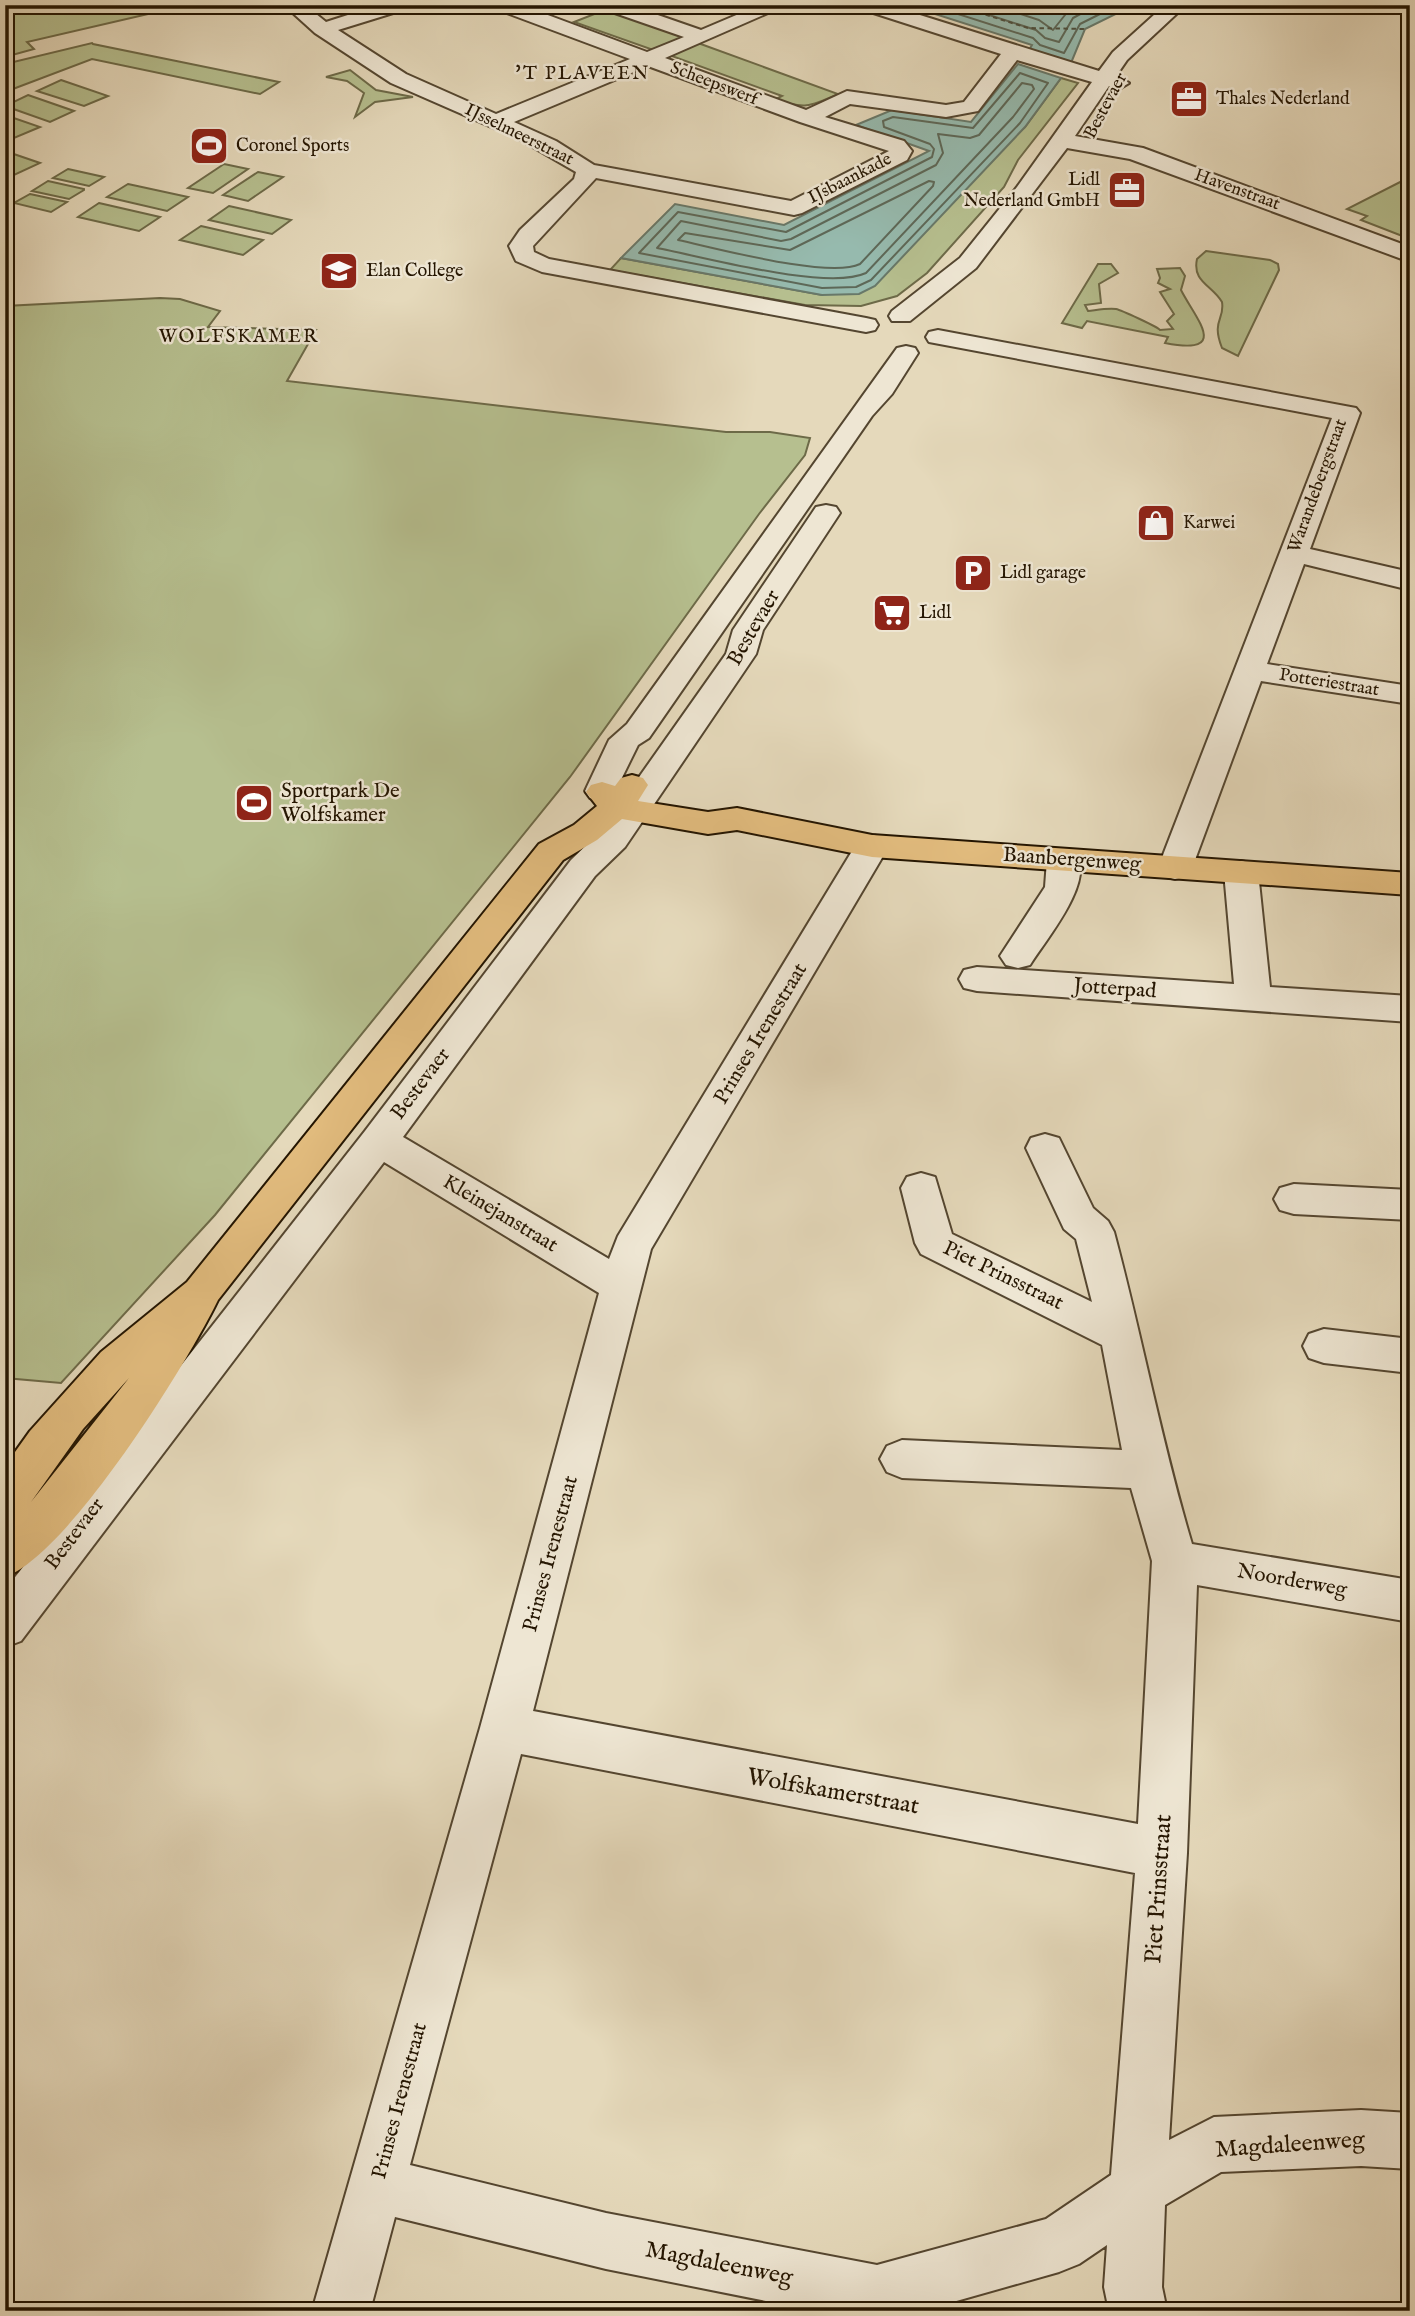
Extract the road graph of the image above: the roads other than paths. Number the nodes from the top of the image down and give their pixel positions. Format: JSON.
{"nodes":[{"id":1,"x":293,"y":5,"type":"edge"},
{"id":2,"x":398,"y":5,"type":"edge"},
{"id":3,"x":503,"y":5,"type":"edge"},
{"id":4,"x":777,"y":5,"type":"edge"},
{"id":5,"x":868,"y":5,"type":"edge"},
{"id":6,"x":1177,"y":5,"type":"edge"},
{"id":7,"x":616,"y":7,"type":"dead end"},
{"id":8,"x":322,"y":29,"type":"junction"},
{"id":9,"x":703,"y":37,"type":"junction"},
{"id":10,"x":1013,"y":52,"type":"junction"},
{"id":11,"x":649,"y":59,"type":"junction"},
{"id":12,"x":1112,"y":80,"type":"junction"},
{"id":13,"x":807,"y":118,"type":"junction"},
{"id":14,"x":495,"y":122,"type":"junction"},
{"id":15,"x":1060,"y":139,"type":"junction"},
{"id":16,"x":1086,"y":144,"type":"junction"},
{"id":17,"x":587,"y":170,"type":"junction"},
{"id":18,"x":1025,"y":192,"type":"junction"},
{"id":19,"x":1410,"y":254,"type":"edge"},
{"id":20,"x":921,"y":325,"type":"junction"},
{"id":21,"x":863,"y":330,"type":"junction"},
{"id":22,"x":906,"y":353,"type":"junction"},
{"id":23,"x":874,"y":360,"type":"dead end"},
{"id":24,"x":863,"y":411,"type":"junction"},
{"id":25,"x":787,"y":519,"type":"junction"},
{"id":26,"x":1293,"y":552,"type":"junction"},
{"id":27,"x":1410,"y":582,"type":"edge"},
{"id":28,"x":1249,"y":670,"type":"junction"},
{"id":29,"x":1410,"y":695,"type":"edge"},
{"id":30,"x":626,"y":796,"type":"junction"},
{"id":31,"x":872,"y":846,"type":"junction"},
{"id":32,"x":1064,"y":860,"type":"junction"},
{"id":33,"x":1175,"y":868,"type":"junction"},
{"id":34,"x":1241,"y":872,"type":"junction"},
{"id":35,"x":1410,"y":884,"type":"edge"},
{"id":36,"x":1018,"y":956,"type":"dead end"},
{"id":37,"x":976,"y":979,"type":"dead end"},
{"id":38,"x":1253,"y":998,"type":"junction"},
{"id":39,"x":1410,"y":1009,"type":"edge"},
{"id":40,"x":379,"y":1141,"type":"junction"},
{"id":41,"x":1045,"y":1148,"type":"dead end"},
{"id":42,"x":921,"y":1188,"type":"dead end"},
{"id":43,"x":1294,"y":1199,"type":"dead end"},
{"id":44,"x":1410,"y":1205,"type":"edge"},
{"id":45,"x":622,"y":1287,"type":"junction"},
{"id":46,"x":203,"y":1290,"type":"junction"},
{"id":47,"x":1121,"y":1335,"type":"junction"},
{"id":48,"x":1324,"y":1346,"type":"dead end"},
{"id":49,"x":1410,"y":1356,"type":"edge"},
{"id":50,"x":902,"y":1459,"type":"dead end"},
{"id":51,"x":1148,"y":1470,"type":"junction"},
{"id":52,"x":5,"y":1505,"type":"edge"},
{"id":53,"x":5,"y":1556,"type":"edge"},
{"id":54,"x":1175,"y":1561,"type":"junction"},
{"id":55,"x":1410,"y":1601,"type":"edge"},
{"id":56,"x":5,"y":1626,"type":"edge"},
{"id":57,"x":504,"y":1728,"type":"junction"},
{"id":58,"x":1162,"y":1853,"type":"junction"},
{"id":59,"x":1410,"y":2141,"type":"edge"},
{"id":60,"x":377,"y":2185,"type":"junction"},
{"id":61,"x":1138,"y":2190,"type":"junction"},
{"id":62,"x":341,"y":2311,"type":"edge"},
{"id":63,"x":1138,"y":2311,"type":"edge"}],
"edges":[{"from":1,"to":8,"type":"street","name":"IJsselmeerstraat"},
{"from":2,"to":8,"type":"street"},
{"from":3,"to":11,"type":"street","name":"Scheepswerf"},
{"from":4,"to":9,"type":"street"},
{"from":5,"to":10,"type":"street"},
{"from":6,"to":12,"type":"street","name":"Bestevaer"},
{"from":7,"to":9,"type":"street","name":"Scheepswerf"},
{"from":8,"to":14,"type":"street","name":"IJsselmeerstraat"},
{"from":9,"to":11,"type":"street"},
{"from":10,"to":12,"type":"street"},
{"from":10,"to":13,"type":"street"},
{"from":11,"to":13,"type":"street","name":"Scheepswerf"},
{"from":11,"to":14,"type":"street"},
{"from":12,"to":15,"type":"street","name":"Bestevaer"},
{"from":12,"to":16,"type":"street","name":"Bestevaer"},
{"from":13,"to":17,"type":"street","name":"IJsbaankade"},
{"from":14,"to":17,"type":"street","name":"IJsselmeerstraat"},
{"from":15,"to":16,"type":"street","name":"Havenstraat"},
{"from":15,"to":18,"type":"street","name":"Bestevaer"},
{"from":16,"to":18,"type":"street","name":"Bestevaer"},
{"from":16,"to":19,"type":"street","name":"Havenstraat"},
{"from":17,"to":21,"type":"street","name":"IJsselmeerstraat"},
{"from":18,"to":20,"type":"street","name":"Bestevaer"},
{"from":20,"to":21,"type":"street"},
{"from":20,"to":22,"type":"street"},
{"from":20,"to":26,"type":"street","name":"Warandebergstraat"},
{"from":21,"to":22,"type":"street"},
{"from":22,"to":24,"type":"street","name":"Bestevaer"},
{"from":23,"to":24,"type":"street","name":"Bestevaer"},
{"from":24,"to":25,"type":"street","name":"Bestevaer"},
{"from":25,"to":30,"type":"street","name":"Bestevaer"},
{"from":25,"to":30,"type":"street","name":"Bestevaer"},
{"from":26,"to":27,"type":"street"},
{"from":26,"to":28,"type":"street","name":"Warandebergstraat"},
{"from":28,"to":29,"type":"street","name":"Potteriestraat"},
{"from":28,"to":33,"type":"street","name":"Warandebergstraat"},
{"from":30,"to":31,"type":"main road","name":"Baanbergenweg"},
{"from":30,"to":40,"type":"street","name":"Bestevaer"},
{"from":30,"to":46,"type":"main road","name":"Bestevaer"},
{"from":31,"to":32,"type":"main road","name":"Baanbergenweg"},
{"from":31,"to":45,"type":"street","name":"Prinses Irenestraat"},
{"from":32,"to":33,"type":"main road","name":"Baanbergenweg"},
{"from":32,"to":36,"type":"street"},
{"from":33,"to":34,"type":"main road","name":"Baanbergenweg"},
{"from":34,"to":35,"type":"main road","name":"Baanbergenweg"},
{"from":34,"to":38,"type":"street"},
{"from":37,"to":38,"type":"street","name":"Jotterpad"},
{"from":38,"to":39,"type":"street","name":"Jotterpad"},
{"from":40,"to":45,"type":"street","name":"Kleinejanstraat"},
{"from":40,"to":56,"type":"street","name":"Bestevaer"},
{"from":41,"to":47,"type":"street","name":"Piet Prinsstraat"},
{"from":42,"to":47,"type":"street","name":"Piet Prinsstraat"},
{"from":43,"to":44,"type":"street"},
{"from":45,"to":57,"type":"street","name":"Prinses Irenestraat"},
{"from":46,"to":52,"type":"main road","name":"Bestevaer"},
{"from":46,"to":53,"type":"main road","name":"Bestevaer"},
{"from":47,"to":51,"type":"street","name":"Piet Prinsstraat"},
{"from":48,"to":49,"type":"street"},
{"from":50,"to":51,"type":"street"},
{"from":51,"to":54,"type":"street","name":"Piet Prinsstraat"},
{"from":54,"to":55,"type":"street","name":"Noorderweg"},
{"from":54,"to":58,"type":"street","name":"Piet Prinsstraat"},
{"from":57,"to":58,"type":"street","name":"Wolfskamerstraat"},
{"from":57,"to":60,"type":"street","name":"Prinses Irenestraat"},
{"from":58,"to":61,"type":"street","name":"Piet Prinsstraat"},
{"from":59,"to":61,"type":"street","name":"Magdaleenweg"},
{"from":60,"to":61,"type":"street","name":"Magdaleenweg"},
{"from":60,"to":62,"type":"street","name":"Prinses Irenestraat"},
{"from":61,"to":63,"type":"street","name":"Piet Prinsstraat"}]}
